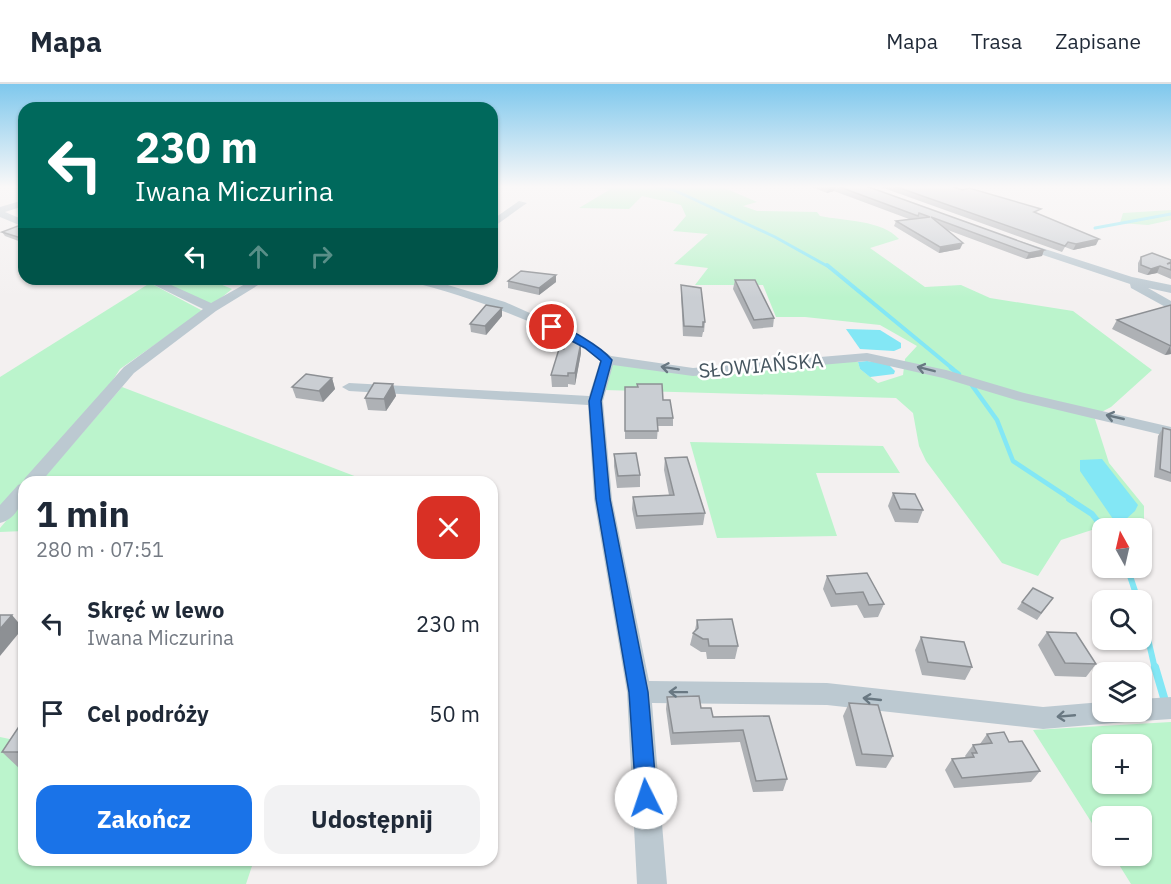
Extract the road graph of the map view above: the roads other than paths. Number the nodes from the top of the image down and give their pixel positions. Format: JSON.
{"nodes":[{"id":1,"x":1012,"y":241,"type":"edge"},
{"id":2,"x":1129,"y":280,"type":"junction"},
{"id":3,"x":161,"y":285,"type":"edge"},
{"id":4,"x":252,"y":285,"type":"edge"},
{"id":5,"x":441,"y":285,"type":"edge"},
{"id":6,"x":1171,"y":289,"type":"edge"},
{"id":7,"x":1171,"y":306,"type":"edge"},
{"id":8,"x":212,"y":308,"type":"junction"},
{"id":9,"x":607,"y":360,"type":"junction"},
{"id":10,"x":349,"y":387,"type":"dead end"},
{"id":11,"x":595,"y":401,"type":"junction"},
{"id":12,"x":1171,"y":432,"type":"edge"},
{"id":13,"x":36,"y":476,"type":"edge"},
{"id":14,"x":18,"y":496,"type":"edge"},
{"id":15,"x":0,"y":517,"type":"edge"},
{"id":16,"x":639,"y":692,"type":"junction"},
{"id":17,"x":1171,"y":708,"type":"edge"},
{"id":18,"x":1152,"y":709,"type":"edge"},
{"id":19,"x":1092,"y":714,"type":"edge"},
{"id":20,"x":652,"y":884,"type":"edge"}],
"edges":[{"from":1,"to":2,"type":"street"},
{"from":2,"to":6,"type":"street"},
{"from":2,"to":7,"type":"street"},
{"from":3,"to":8,"type":"street"},
{"from":4,"to":8,"type":"street"},
{"from":5,"to":9,"type":"street"},
{"from":8,"to":13,"type":"street"},
{"from":9,"to":11,"type":"street"},
{"from":12,"to":9,"type":"street","name":"SŁOWIAŃSKA","one_way":true},
{"from":10,"to":11,"type":"street"},
{"from":11,"to":16,"type":"street"},
{"from":14,"to":15,"type":"street"},
{"from":19,"to":16,"type":"street","one_way":true},
{"from":16,"to":20,"type":"street"},
{"from":17,"to":18,"type":"street"}]}
